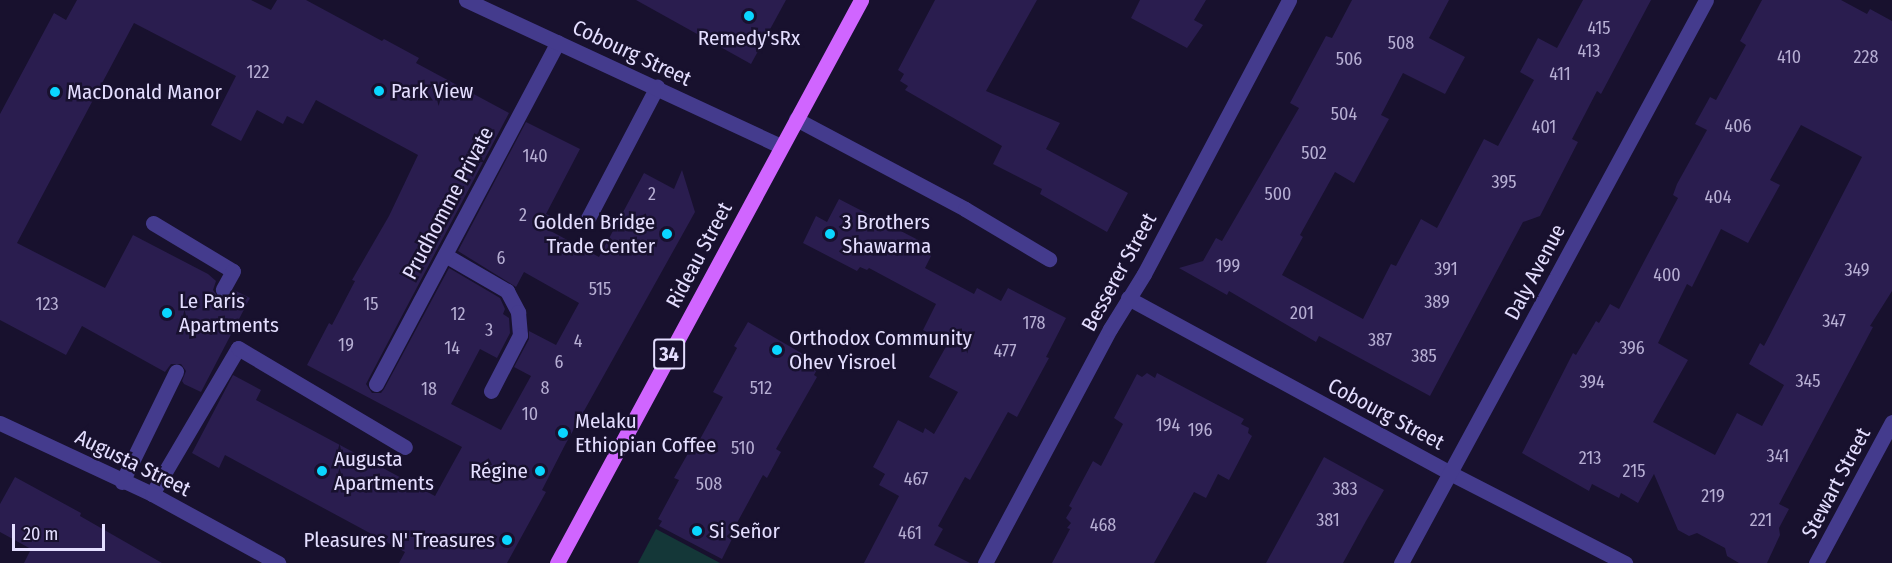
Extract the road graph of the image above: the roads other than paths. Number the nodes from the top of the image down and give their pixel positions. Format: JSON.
{"nodes":[{"id":1,"x":466,"y":0,"type":"edge"},
{"id":2,"x":861,"y":0,"type":"edge"},
{"id":3,"x":1289,"y":0,"type":"edge"},
{"id":4,"x":1706,"y":0,"type":"edge"},
{"id":5,"x":558,"y":42,"type":"junction"},
{"id":6,"x":657,"y":87,"type":"junction"},
{"id":7,"x":796,"y":119,"type":"junction"},
{"id":8,"x":781,"y":146,"type":"junction"},
{"id":9,"x":586,"y":222,"type":"dead end"},
{"id":10,"x":153,"y":223,"type":"dead end"},
{"id":11,"x":445,"y":255,"type":"junction"},
{"id":12,"x":1049,"y":259,"type":"dead end"},
{"id":13,"x":223,"y":289,"type":"dead end"},
{"id":14,"x":1128,"y":298,"type":"junction"},
{"id":15,"x":176,"y":372,"type":"dead end"},
{"id":16,"x":376,"y":384,"type":"dead end"},
{"id":17,"x":491,"y":390,"type":"dead end"},
{"id":18,"x":1892,"y":422,"type":"edge"},
{"id":19,"x":0,"y":423,"type":"edge"},
{"id":20,"x":405,"y":447,"type":"dead end"},
{"id":21,"x":1450,"y":473,"type":"junction"},
{"id":22,"x":122,"y":482,"type":"junction"},
{"id":23,"x":152,"y":494,"type":"junction"},
{"id":24,"x":278,"y":563,"type":"edge"},
{"id":25,"x":557,"y":563,"type":"edge"},
{"id":26,"x":985,"y":563,"type":"edge"},
{"id":27,"x":1401,"y":563,"type":"edge"},
{"id":28,"x":1625,"y":563,"type":"edge"},
{"id":29,"x":1816,"y":563,"type":"edge"}],
"edges":[{"from":1,"to":5,"type":"street","name":"Cobourg Street"},
{"from":2,"to":7,"type":"main road","name":"Rideau Street","number":"34"},
{"from":3,"to":14,"type":"street","name":"Besserer Street"},
{"from":4,"to":21,"type":"street","name":"Daly Avenue"},
{"from":5,"to":6,"type":"street","name":"Cobourg Street"},
{"from":5,"to":11,"type":"street","name":"Prudhomme Private"},
{"from":6,"to":8,"type":"street","name":"Cobourg Street"},
{"from":6,"to":9,"type":"street"},
{"from":7,"to":8,"type":"main road","name":"Rideau Street","number":"34"},
{"from":7,"to":12,"type":"street"},
{"from":8,"to":25,"type":"main road","name":"Rideau Street","number":"34"},
{"from":10,"to":13,"type":"street"},
{"from":11,"to":16,"type":"street","name":"Prudhomme Private"},
{"from":11,"to":17,"type":"street"},
{"from":14,"to":21,"type":"street","name":"Cobourg Street"},
{"from":14,"to":26,"type":"street","name":"Besserer Street"},
{"from":15,"to":22,"type":"street"},
{"from":18,"to":29,"type":"street","name":"Stewart Street"},
{"from":19,"to":22,"type":"street","name":"Augusta Street"},
{"from":20,"to":23,"type":"street"},
{"from":21,"to":27,"type":"street","name":"Daly Avenue"},
{"from":21,"to":28,"type":"street","name":"Cobourg Street"},
{"from":22,"to":23,"type":"street","name":"Augusta Street"},
{"from":23,"to":24,"type":"street","name":"Augusta Street"}]}
